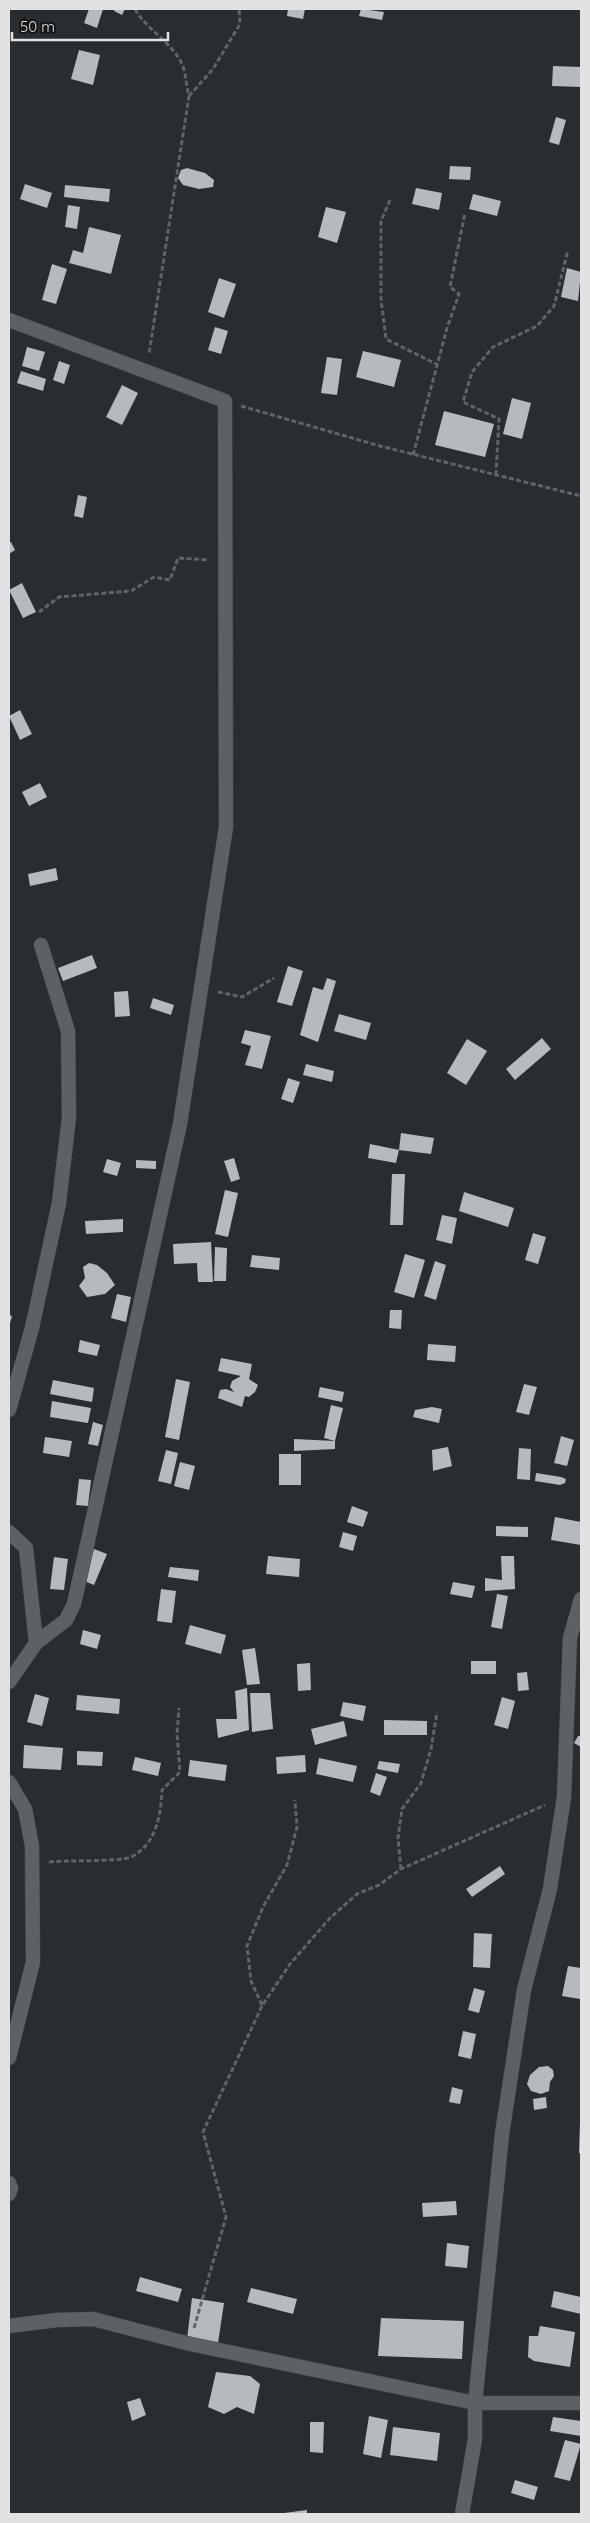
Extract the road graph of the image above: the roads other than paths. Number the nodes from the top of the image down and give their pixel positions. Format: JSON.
{"nodes":[{"id":1,"x":9,"y":320,"type":"edge"},
{"id":2,"x":41,"y":945,"type":"dead end"},
{"id":3,"x":9,"y":1410,"type":"edge"},
{"id":4,"x":9,"y":1532,"type":"edge"},
{"id":5,"x":581,"y":1599,"type":"edge"},
{"id":6,"x":36,"y":1644,"type":"junction"},
{"id":7,"x":9,"y":1682,"type":"edge"},
{"id":8,"x":9,"y":1782,"type":"edge"},
{"id":9,"x":9,"y":2058,"type":"edge"},
{"id":10,"x":9,"y":2183,"type":"edge"},
{"id":11,"x":9,"y":2194,"type":"edge"},
{"id":12,"x":9,"y":2326,"type":"edge"},
{"id":13,"x":475,"y":2402,"type":"junction"},
{"id":14,"x":581,"y":2403,"type":"edge"},
{"id":15,"x":462,"y":2514,"type":"edge"}],
"edges":[{"from":1,"to":6,"type":"street"},
{"from":2,"to":3,"type":"street"},
{"from":4,"to":6,"type":"street"},
{"from":5,"to":13,"type":"street"},
{"from":6,"to":7,"type":"street"},
{"from":8,"to":9,"type":"street"},
{"from":10,"to":11,"type":"street"},
{"from":12,"to":13,"type":"street"},
{"from":13,"to":14,"type":"street"},
{"from":13,"to":15,"type":"street"}]}
